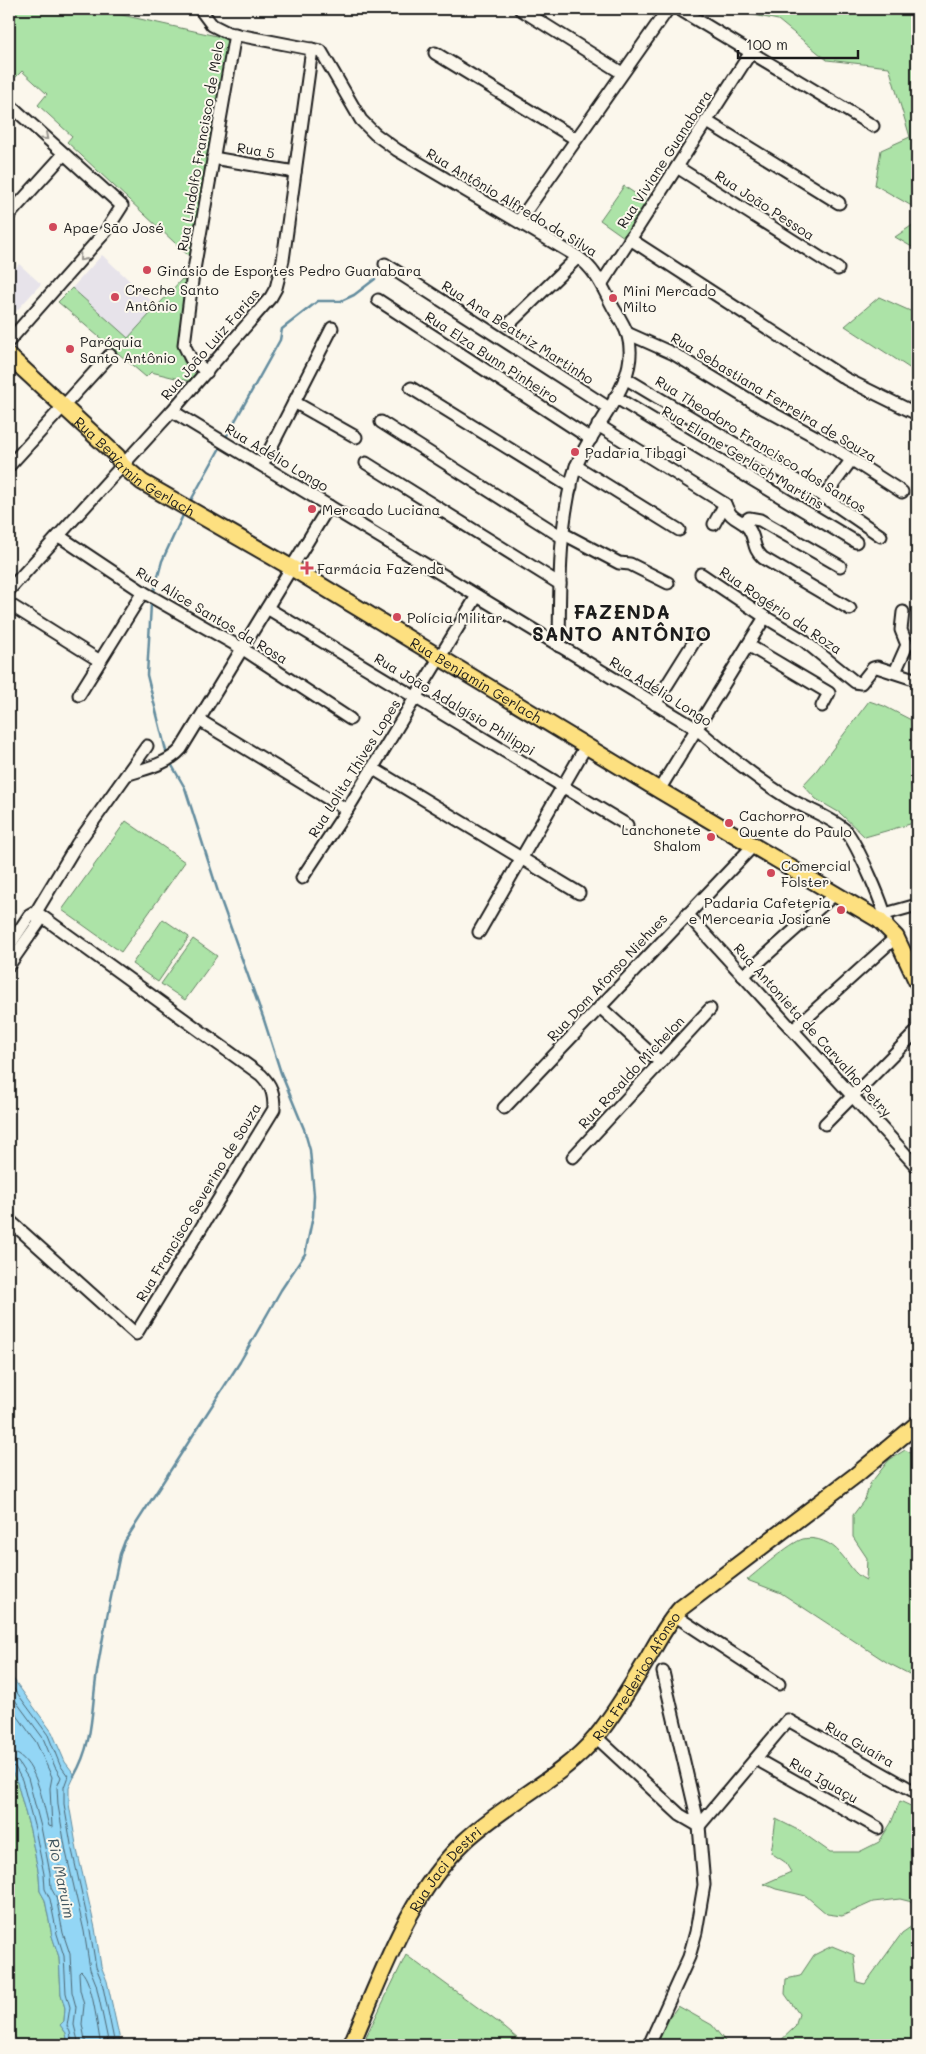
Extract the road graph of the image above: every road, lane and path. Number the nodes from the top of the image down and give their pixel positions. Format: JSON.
{"nodes":[{"id":1,"x":200,"y":9,"type":"edge"},
{"id":2,"x":520,"y":9,"type":"edge"},
{"id":3,"x":668,"y":9,"type":"edge"},
{"id":4,"x":679,"y":9,"type":"edge"},
{"id":5,"x":235,"y":34,"type":"junction"},
{"id":6,"x":312,"y":49,"type":"junction"},
{"id":7,"x":751,"y":52,"type":"junction"},
{"id":8,"x":435,"y":53,"type":"dead end"},
{"id":9,"x":622,"y":73,"type":"junction"},
{"id":10,"x":9,"y":104,"type":"edge"},
{"id":11,"x":706,"y":121,"type":"junction"},
{"id":12,"x":873,"y":126,"type":"dead end"},
{"id":13,"x":576,"y":139,"type":"junction"},
{"id":14,"x":64,"y":154,"type":"junction"},
{"id":15,"x":213,"y":158,"type":"junction"},
{"id":16,"x":677,"y":166,"type":"junction"},
{"id":17,"x":295,"y":172,"type":"junction"},
{"id":18,"x":839,"y":203,"type":"dead end"},
{"id":19,"x":9,"y":215,"type":"edge"},
{"id":20,"x":519,"y":221,"type":"junction"},
{"id":21,"x":630,"y":238,"type":"junction"},
{"id":22,"x":578,"y":257,"type":"junction"},
{"id":23,"x":385,"y":264,"type":"dead end"},
{"id":24,"x":838,"y":269,"type":"dead end"},
{"id":25,"x":602,"y":283,"type":"junction"},
{"id":26,"x":378,"y":300,"type":"dead end"},
{"id":27,"x":509,"y":324,"type":"dead end"},
{"id":28,"x":332,"y":328,"type":"dead end"},
{"id":29,"x":628,"y":333,"type":"junction"},
{"id":30,"x":9,"y":341,"type":"edge"},
{"id":31,"x":110,"y":355,"type":"dead end"},
{"id":32,"x":9,"y":356,"type":"edge"},
{"id":33,"x":207,"y":372,"type":"junction"},
{"id":34,"x":625,"y":378,"type":"junction"},
{"id":35,"x":412,"y":388,"type":"dead end"},
{"id":36,"x":615,"y":397,"type":"junction"},
{"id":37,"x":294,"y":402,"type":"junction"},
{"id":38,"x":64,"y":406,"type":"junction"},
{"id":39,"x":609,"y":408,"type":"junction"},
{"id":40,"x":172,"y":411,"type":"junction"},
{"id":41,"x":917,"y":414,"type":"edge"},
{"id":42,"x":381,"y":422,"type":"dead end"},
{"id":43,"x":598,"y":425,"type":"junction"},
{"id":44,"x":356,"y":437,"type":"dead end"},
{"id":45,"x":591,"y":439,"type":"junction"},
{"id":46,"x":852,"y":459,"type":"junction"},
{"id":47,"x":366,"y":463,"type":"dead end"},
{"id":48,"x":122,"y":464,"type":"junction"},
{"id":49,"x":262,"y":465,"type":"junction"},
{"id":50,"x":9,"y":466,"type":"edge"},
{"id":51,"x":576,"y":466,"type":"junction"},
{"id":52,"x":571,"y":487,"type":"junction"},
{"id":53,"x":902,"y":492,"type":"dead end"},
{"id":54,"x":824,"y":498,"type":"junction"},
{"id":55,"x":725,"y":504,"type":"junction"},
{"id":56,"x":329,"y":506,"type":"junction"},
{"id":57,"x":742,"y":522,"type":"junction"},
{"id":58,"x":714,"y":524,"type":"dead end"},
{"id":59,"x":679,"y":530,"type":"dead end"},
{"id":60,"x":562,"y":535,"type":"junction"},
{"id":61,"x":59,"y":536,"type":"junction"},
{"id":62,"x":881,"y":536,"type":"dead end"},
{"id":63,"x":856,"y":542,"type":"dead end"},
{"id":64,"x":840,"y":566,"type":"dead end"},
{"id":65,"x":292,"y":568,"type":"junction"},
{"id":66,"x":701,"y":574,"type":"dead end"},
{"id":67,"x":668,"y":583,"type":"dead end"},
{"id":68,"x":560,"y":584,"type":"junction"},
{"id":69,"x":9,"y":590,"type":"edge"},
{"id":70,"x":143,"y":592,"type":"junction"},
{"id":71,"x":476,"y":596,"type":"junction"},
{"id":72,"x":9,"y":604,"type":"edge"},
{"id":73,"x":267,"y":608,"type":"junction"},
{"id":74,"x":850,"y":610,"type":"dead end"},
{"id":75,"x":903,"y":612,"type":"dead end"},
{"id":76,"x":765,"y":618,"type":"junction"},
{"id":77,"x":697,"y":637,"type":"dead end"},
{"id":78,"x":748,"y":645,"type":"junction"},
{"id":79,"x":559,"y":646,"type":"junction"},
{"id":80,"x":912,"y":647,"type":"edge"},
{"id":81,"x":242,"y":649,"type":"junction"},
{"id":82,"x":439,"y":657,"type":"junction"},
{"id":83,"x":100,"y":661,"type":"junction"},
{"id":84,"x":895,"y":672,"type":"junction"},
{"id":85,"x":917,"y":680,"type":"edge"},
{"id":86,"x":79,"y":695,"type":"dead end"},
{"id":87,"x":415,"y":697,"type":"junction"},
{"id":88,"x":655,"y":704,"type":"junction"},
{"id":89,"x":822,"y":706,"type":"dead end"},
{"id":90,"x":350,"y":719,"type":"dead end"},
{"id":91,"x":199,"y":720,"type":"junction"},
{"id":92,"x":697,"y":729,"type":"junction"},
{"id":93,"x":147,"y":746,"type":"dead end"},
{"id":94,"x":586,"y":746,"type":"junction"},
{"id":95,"x":372,"y":768,"type":"junction"},
{"id":96,"x":129,"y":774,"type":"junction"},
{"id":97,"x":563,"y":787,"type":"junction"},
{"id":98,"x":659,"y":790,"type":"junction"},
{"id":99,"x":347,"y":810,"type":"junction"},
{"id":100,"x":626,"y":825,"type":"dead end"},
{"id":101,"x":754,"y":845,"type":"junction"},
{"id":102,"x":522,"y":858,"type":"junction"},
{"id":103,"x":302,"y":878,"type":"dead end"},
{"id":104,"x":578,"y":893,"type":"dead end"},
{"id":105,"x":836,"y":893,"type":"junction"},
{"id":106,"x":917,"y":905,"type":"edge"},
{"id":107,"x":36,"y":912,"type":"junction"},
{"id":108,"x":687,"y":914,"type":"junction"},
{"id":109,"x":887,"y":925,"type":"junction"},
{"id":110,"x":478,"y":932,"type":"dead end"},
{"id":111,"x":9,"y":946,"type":"edge"},
{"id":112,"x":9,"y":965,"type":"edge"},
{"id":113,"x":743,"y":976,"type":"junction"},
{"id":114,"x":917,"y":980,"type":"edge"},
{"id":115,"x":600,"y":1007,"type":"junction"},
{"id":116,"x":710,"y":1008,"type":"dead end"},
{"id":117,"x":793,"y":1030,"type":"junction"},
{"id":118,"x":917,"y":1031,"type":"edge"},
{"id":119,"x":660,"y":1062,"type":"junction"},
{"id":120,"x":852,"y":1095,"type":"junction"},
{"id":121,"x":504,"y":1108,"type":"dead end"},
{"id":122,"x":826,"y":1124,"type":"dead end"},
{"id":123,"x":573,"y":1157,"type":"dead end"},
{"id":124,"x":917,"y":1167,"type":"edge"},
{"id":125,"x":9,"y":1220,"type":"edge"},
{"id":126,"x":917,"y":1424,"type":"edge"},
{"id":127,"x":674,"y":1615,"type":"junction"},
{"id":128,"x":663,"y":1672,"type":"dead end"},
{"id":129,"x":779,"y":1684,"type":"dead end"},
{"id":130,"x":596,"y":1737,"type":"junction"},
{"id":131,"x":756,"y":1758,"type":"junction"},
{"id":132,"x":917,"y":1794,"type":"edge"},
{"id":133,"x":699,"y":1826,"type":"junction"},
{"id":134,"x":878,"y":1828,"type":"dead end"},
{"id":135,"x":352,"y":2045,"type":"edge"},
{"id":136,"x":649,"y":2045,"type":"edge"}],
"edges":[{"from":1,"to":5,"type":"street","name":"Rua Antônio Alfredo da Silva"},
{"from":2,"to":9,"type":"street"},
{"from":3,"to":9,"type":"street"},
{"from":4,"to":7,"type":"street"},
{"from":5,"to":6,"type":"street","name":"Rua Antônio Alfredo da Silva"},
{"from":5,"to":15,"type":"street","name":"Rua Lindolfo Francisco de Melo"},
{"from":6,"to":17,"type":"street","name":"Rua João Luiz Farias"},
{"from":6,"to":20,"type":"street","name":"Rua Antônio Alfredo da Silva"},
{"from":7,"to":11,"type":"street","name":"Rua Viviane Guanabara"},
{"from":7,"to":12,"type":"street"},
{"from":8,"to":13,"type":"street"},
{"from":9,"to":13,"type":"street"},
{"from":10,"to":14,"type":"street","one_way":true},
{"from":11,"to":16,"type":"street","name":"Rua Viviane Guanabara"},
{"from":11,"to":18,"type":"street"},
{"from":13,"to":20,"type":"street"},
{"from":14,"to":19,"type":"street"},
{"from":14,"to":30,"type":"street","one_way":true},
{"from":15,"to":17,"type":"street","name":"Rua 5"},
{"from":15,"to":33,"type":"street","name":"Rua Lindolfo Francisco de Melo"},
{"from":16,"to":21,"type":"street","name":"Rua Viviane Guanabara"},
{"from":16,"to":24,"type":"street","name":"Rua João Pessoa"},
{"from":17,"to":33,"type":"street","name":"Rua João Luiz Farias"},
{"from":20,"to":22,"type":"street","name":"Rua Antônio Alfredo da Silva"},
{"from":21,"to":25,"type":"street","name":"Rua Viviane Guanabara"},
{"from":21,"to":41,"type":"street"},
{"from":22,"to":25,"type":"street","name":"Rua Antônio Alfredo da Silva"},
{"from":22,"to":27,"type":"street"},
{"from":23,"to":39,"type":"street","name":"Rua Ana Beatriz Martinho"},
{"from":25,"to":29,"type":"street","name":"Rua Antônio Alfredo da Silva"},
{"from":26,"to":45,"type":"street","name":"Rua Elza Bunn Pinheiro"},
{"from":28,"to":37,"type":"street"},
{"from":29,"to":34,"type":"street","name":"Rua Antônio Alfredo da Silva"},
{"from":29,"to":46,"type":"street","name":"Rua Sebastiana Ferreira de Souza"},
{"from":31,"to":38,"type":"street"},
{"from":32,"to":38,"type":"main road","name":"Rua Benjamin Gerlach"},
{"from":33,"to":40,"type":"street","name":"Rua João Luiz Farias"},
{"from":34,"to":36,"type":"street","name":"Rua Antônio Alfredo da Silva"},
{"from":34,"to":54,"type":"street","name":"Rua Theodoro Francisco dos Santos"},
{"from":35,"to":52,"type":"street"},
{"from":36,"to":39,"type":"street","name":"Rua Antônio Alfredo da Silva"},
{"from":36,"to":63,"type":"street","name":"Rua Eliane Gerlach Martins"},
{"from":37,"to":44,"type":"street"},
{"from":37,"to":49,"type":"street"},
{"from":38,"to":48,"type":"main road","name":"Rua Benjamin Gerlach"},
{"from":38,"to":50,"type":"street"},
{"from":39,"to":43,"type":"street","name":"Rua Antônio Alfredo da Silva"},
{"from":40,"to":48,"type":"street","name":"Rua João Luiz Farias"},
{"from":40,"to":49,"type":"street","name":"Rua Adélio Longo"},
{"from":42,"to":60,"type":"street"},
{"from":43,"to":45,"type":"street","name":"Rua Antônio Alfredo da Silva"},
{"from":43,"to":55,"type":"street"},
{"from":45,"to":51,"type":"street","name":"Rua Antônio Alfredo da Silva"},
{"from":46,"to":53,"type":"street","name":"Rua Sebastiana Ferreira de Souza"},
{"from":46,"to":54,"type":"street"},
{"from":47,"to":68,"type":"street"},
{"from":48,"to":61,"type":"street","name":"Rua João Luiz Farias"},
{"from":48,"to":65,"type":"main road","name":"Rua Benjamin Gerlach"},
{"from":49,"to":56,"type":"street","name":"Rua Adélio Longo"},
{"from":51,"to":52,"type":"street","name":"Rua Antônio Alfredo da Silva"},
{"from":51,"to":59,"type":"street"},
{"from":52,"to":60,"type":"street","name":"Rua Antônio Alfredo da Silva"},
{"from":54,"to":62,"type":"street","name":"Rua Theodoro Francisco dos Santos"},
{"from":55,"to":57,"type":"street"},
{"from":55,"to":58,"type":"street"},
{"from":56,"to":65,"type":"street"},
{"from":56,"to":71,"type":"street","name":"Rua Adélio Longo"},
{"from":57,"to":64,"type":"street"},
{"from":57,"to":74,"type":"street"},
{"from":60,"to":67,"type":"street"},
{"from":60,"to":68,"type":"street","name":"Rua Antônio Alfredo da Silva"},
{"from":61,"to":69,"type":"street","name":"Rua João Luiz Farias"},
{"from":61,"to":70,"type":"street","name":"Rua Alice Santos da Rosa"},
{"from":65,"to":73,"type":"street"},
{"from":65,"to":82,"type":"main road","name":"Rua Benjamin Gerlach"},
{"from":66,"to":76,"type":"street","name":"Rua Rogério da Roza"},
{"from":68,"to":79,"type":"street","name":"Rua Antônio Alfredo da Silva"},
{"from":70,"to":81,"type":"street","name":"Rua Alice Santos da Rosa"},
{"from":70,"to":83,"type":"street"},
{"from":71,"to":79,"type":"street","name":"Rua Adélio Longo"},
{"from":71,"to":82,"type":"street","name":"Rua Lolita Thives Lopes"},
{"from":72,"to":83,"type":"street"},
{"from":73,"to":81,"type":"street"},
{"from":73,"to":87,"type":"street","name":"Rua João Adalgísio Philippi"},
{"from":75,"to":80,"type":"street"},
{"from":76,"to":78,"type":"street"},
{"from":76,"to":84,"type":"street","name":"Rua Rogério da Roza"},
{"from":77,"to":88,"type":"street"},
{"from":78,"to":89,"type":"street"},
{"from":78,"to":92,"type":"street"},
{"from":79,"to":88,"type":"street","name":"Rua Adélio Longo"},
{"from":80,"to":84,"type":"street"},
{"from":81,"to":90,"type":"street","name":"Rua Alice Santos da Rosa"},
{"from":81,"to":91,"type":"street"},
{"from":82,"to":87,"type":"street","name":"Rua Lolita Thives Lopes"},
{"from":82,"to":94,"type":"main road","name":"Rua Benjamin Gerlach"},
{"from":83,"to":86,"type":"street"},
{"from":84,"to":85,"type":"street"},
{"from":87,"to":95,"type":"street","name":"Rua Lolita Thives Lopes"},
{"from":87,"to":97,"type":"street","name":"Rua João Adalgísio Philippi"},
{"from":88,"to":92,"type":"street","name":"Rua Adélio Longo"},
{"from":91,"to":96,"type":"street"},
{"from":91,"to":99,"type":"street"},
{"from":92,"to":98,"type":"street"},
{"from":92,"to":109,"type":"street","name":"Rua Adélio Longo"},
{"from":93,"to":96,"type":"street"},
{"from":94,"to":97,"type":"street"},
{"from":94,"to":98,"type":"main road","name":"Rua Benjamin Gerlach"},
{"from":95,"to":99,"type":"street","name":"Rua Lolita Thives Lopes"},
{"from":95,"to":102,"type":"street"},
{"from":96,"to":107,"type":"street"},
{"from":97,"to":100,"type":"street","name":"Rua João Adalgísio Philippi"},
{"from":97,"to":102,"type":"street"},
{"from":98,"to":101,"type":"main road","name":"Rua Benjamin Gerlach"},
{"from":99,"to":103,"type":"street","name":"Rua Lolita Thives Lopes"},
{"from":101,"to":105,"type":"main road","name":"Rua Benjamin Gerlach"},
{"from":101,"to":108,"type":"street","name":"Rua Dom Afonso Niehues"},
{"from":102,"to":104,"type":"street"},
{"from":102,"to":110,"type":"street"},
{"from":105,"to":109,"type":"main road","name":"Rua Benjamin Gerlach"},
{"from":105,"to":113,"type":"street"},
{"from":106,"to":109,"type":"street"},
{"from":107,"to":111,"type":"street"},
{"from":107,"to":112,"type":"street"},
{"from":107,"to":125,"type":"street","name":"Rua Francisco Severino de Souza"},
{"from":108,"to":113,"type":"street","name":"Rua Antonieta de Carvalho Petry"},
{"from":108,"to":115,"type":"street","name":"Rua Dom Afonso Niehues"},
{"from":109,"to":114,"type":"main road"},
{"from":109,"to":117,"type":"street"},
{"from":113,"to":117,"type":"street","name":"Rua Antonieta de Carvalho Petry"},
{"from":115,"to":119,"type":"street"},
{"from":115,"to":121,"type":"street","name":"Rua Dom Afonso Niehues"},
{"from":116,"to":119,"type":"street","name":"Rua Rosaldo Michelon"},
{"from":117,"to":120,"type":"street","name":"Rua Antonieta de Carvalho Petry"},
{"from":118,"to":120,"type":"street"},
{"from":119,"to":123,"type":"street","name":"Rua Rosaldo Michelon"},
{"from":120,"to":122,"type":"street"},
{"from":120,"to":124,"type":"street","name":"Rua Antonieta de Carvalho Petry"},
{"from":126,"to":127,"type":"main road","name":"Rua Frederico Afonso"},
{"from":127,"to":129,"type":"street"},
{"from":127,"to":130,"type":"main road","name":"Rua Frederico Afonso"},
{"from":128,"to":133,"type":"street"},
{"from":130,"to":133,"type":"street","name":"Rua Frederico Afonso"},
{"from":130,"to":135,"type":"main road","name":"Rua Jaci Destri"},
{"from":131,"to":132,"type":"street","name":"Rua Guaíra"},
{"from":131,"to":133,"type":"street"},
{"from":131,"to":134,"type":"street","name":"Rua Iguaçu"},
{"from":133,"to":136,"type":"street"}]}
